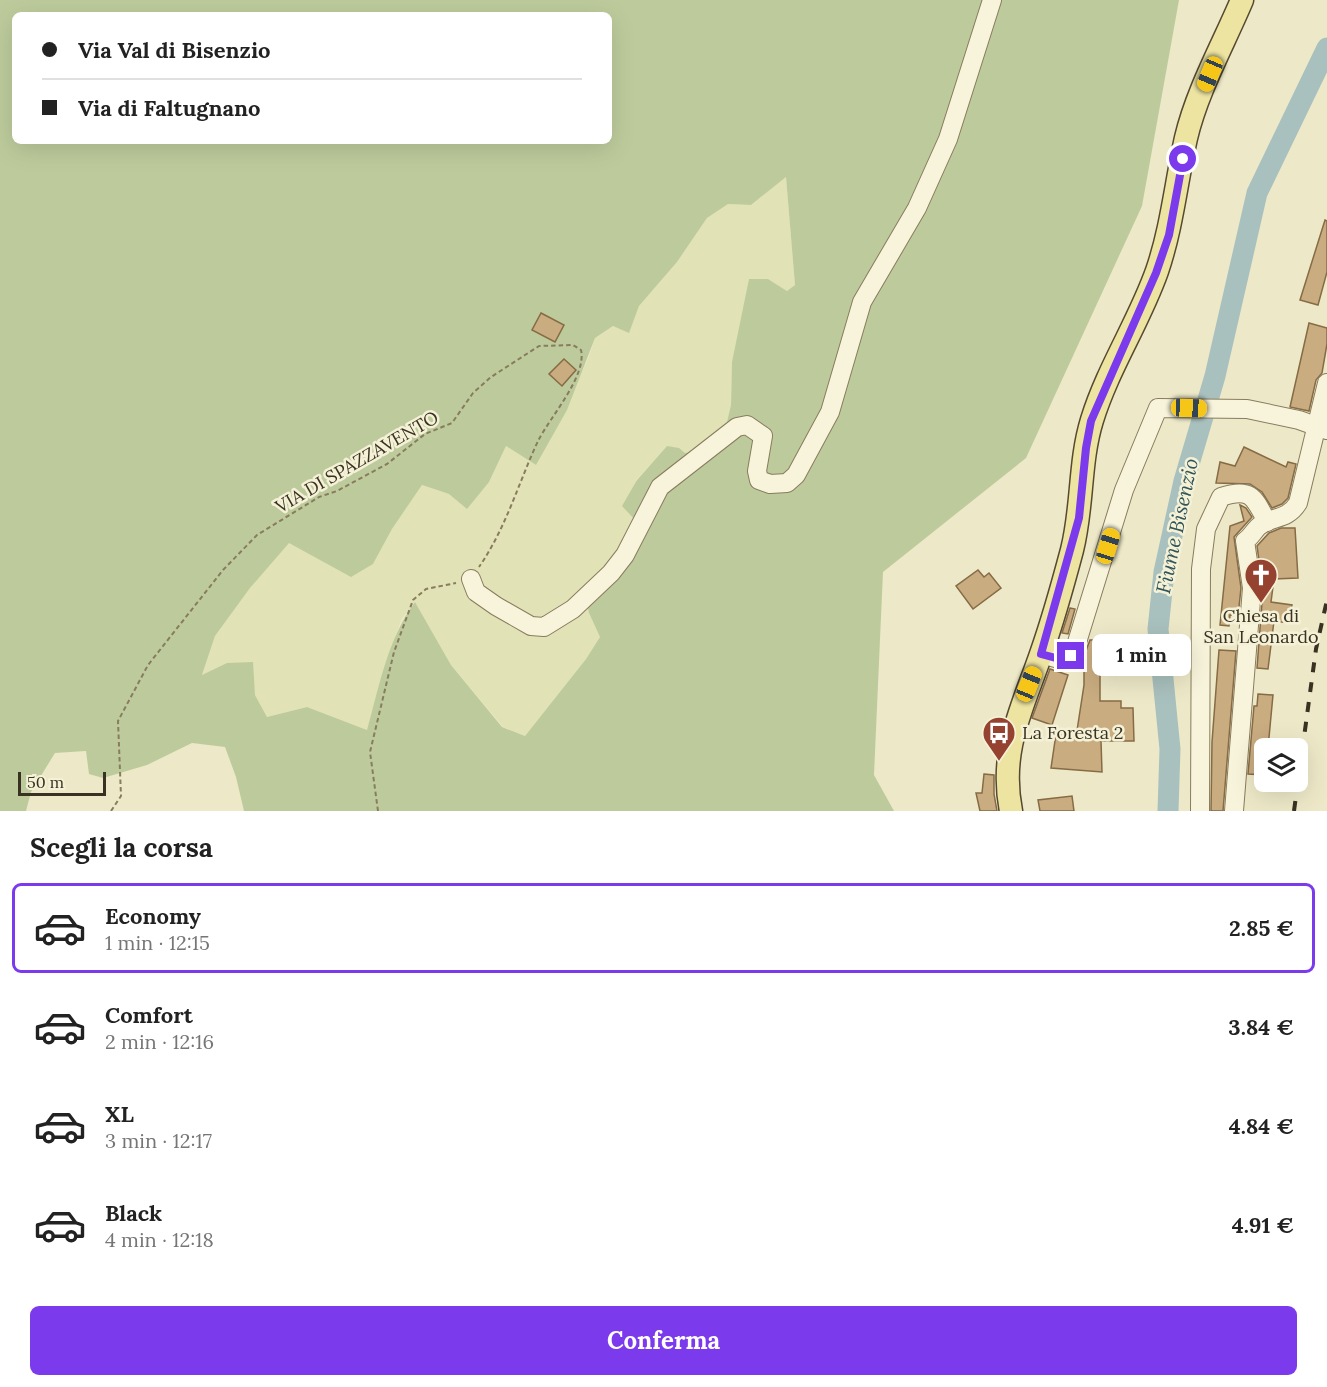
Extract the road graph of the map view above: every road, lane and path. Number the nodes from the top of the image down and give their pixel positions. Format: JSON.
{"nodes":[{"id":1,"x":992,"y":0,"type":"edge"},
{"id":2,"x":1242,"y":0,"type":"edge"},
{"id":3,"x":1327,"y":383,"type":"edge"},
{"id":4,"x":1322,"y":428,"type":"edge"},
{"id":5,"x":1267,"y":522,"type":"junction"},
{"id":6,"x":471,"y":579,"type":"junction"},
{"id":7,"x":1041,"y":654,"type":"junction"},
{"id":8,"x":111,"y":811,"type":"edge"},
{"id":9,"x":378,"y":811,"type":"edge"},
{"id":10,"x":1011,"y":811,"type":"edge"},
{"id":11,"x":1200,"y":811,"type":"edge"},
{"id":12,"x":1234,"y":811,"type":"edge"}],
"edges":[{"from":1,"to":6,"type":"street"},
{"from":2,"to":7,"type":"main road"},
{"from":3,"to":4,"type":"street"},
{"from":4,"to":5,"type":"street"},
{"from":4,"to":7,"type":"street"},
{"from":5,"to":11,"type":"street"},
{"from":5,"to":12,"type":"street"},
{"from":6,"to":8,"type":"path","name":"VIA DI SPAZZAVENTO"},
{"from":6,"to":9,"type":"path"},
{"from":7,"to":10,"type":"main road"}]}
